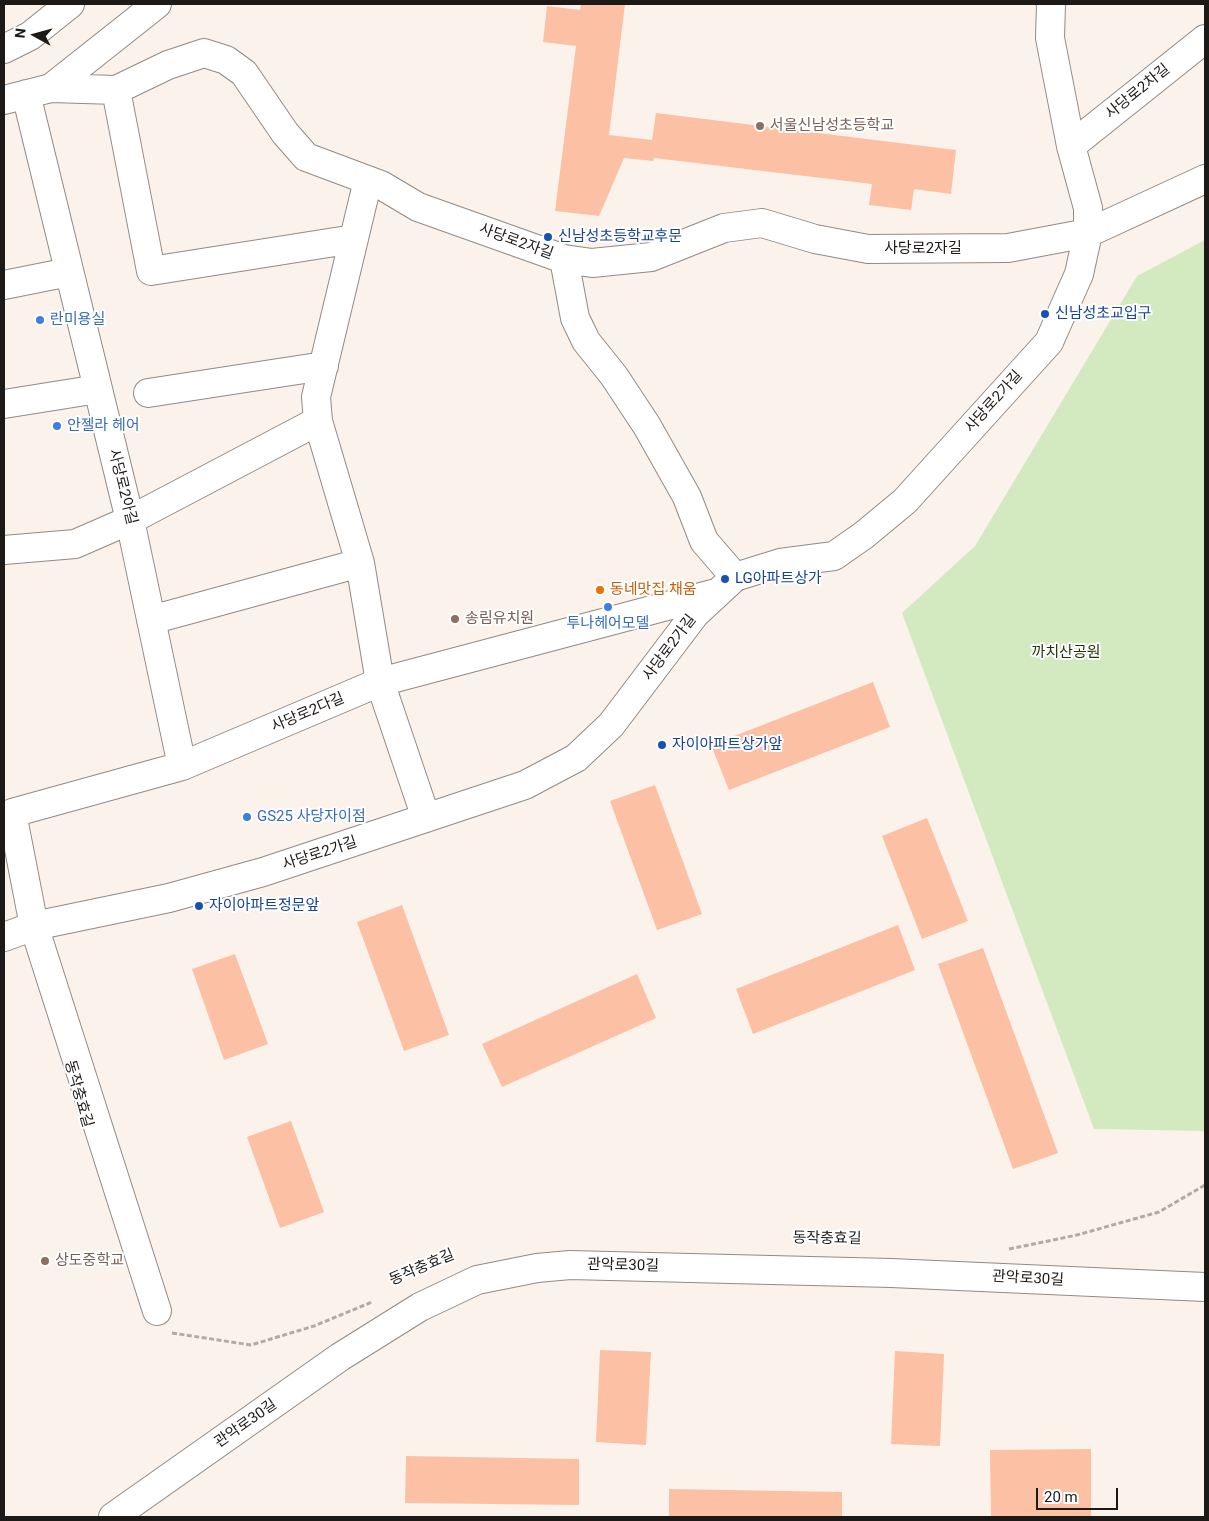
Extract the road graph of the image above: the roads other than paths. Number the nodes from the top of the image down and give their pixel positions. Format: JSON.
{"nodes":[{"id":1,"x":70,"y":4,"type":"edge"},
{"id":2,"x":157,"y":4,"type":"edge"},
{"id":3,"x":1051,"y":4,"type":"edge"},
{"id":4,"x":1205,"y":39,"type":"edge"},
{"id":5,"x":4,"y":49,"type":"edge"},
{"id":6,"x":116,"y":90,"type":"junction"},
{"id":7,"x":27,"y":94,"type":"edge"},
{"id":8,"x":1071,"y":146,"type":"junction"},
{"id":9,"x":1205,"y":179,"type":"edge"},
{"id":10,"x":368,"y":180,"type":"junction"},
{"id":11,"x":1088,"y":233,"type":"junction"},
{"id":12,"x":354,"y":239,"type":"junction"},
{"id":13,"x":564,"y":259,"type":"junction"},
{"id":14,"x":69,"y":272,"type":"junction"},
{"id":15,"x":4,"y":285,"type":"edge"},
{"id":16,"x":324,"y":366,"type":"junction"},
{"id":17,"x":98,"y":389,"type":"junction"},
{"id":18,"x":148,"y":393,"type":"dead end"},
{"id":19,"x":4,"y":404,"type":"edge"},
{"id":20,"x":318,"y":421,"type":"junction"},
{"id":21,"x":130,"y":520,"type":"junction"},
{"id":22,"x":4,"y":550,"type":"edge"},
{"id":23,"x":360,"y":563,"type":"junction"},
{"id":24,"x":727,"y":585,"type":"junction"},
{"id":25,"x":151,"y":620,"type":"junction"},
{"id":26,"x":380,"y":682,"type":"junction"},
{"id":27,"x":182,"y":766,"type":"junction"},
{"id":28,"x":426,"y":818,"type":"junction"},
{"id":29,"x":34,"y":926,"type":"junction"},
{"id":30,"x":4,"y":937,"type":"edge"},
{"id":31,"x":1205,"y":1288,"type":"edge"},
{"id":32,"x":160,"y":1321,"type":"road end"},
{"id":33,"x":113,"y":1517,"type":"edge"}],
"edges":[{"from":1,"to":5,"type":"street"},
{"from":2,"to":7,"type":"street"},
{"from":3,"to":8,"type":"street"},
{"from":4,"to":8,"type":"street","name":"사당로2차길"},
{"from":6,"to":7,"type":"street","name":"사당로2자길"},
{"from":6,"to":10,"type":"street","name":"사당로2자길"},
{"from":6,"to":12,"type":"street"},
{"from":7,"to":14,"type":"street","name":"사당로2아길"},
{"from":8,"to":11,"type":"street"},
{"from":9,"to":11,"type":"street"},
{"from":10,"to":12,"type":"street"},
{"from":10,"to":13,"type":"street","name":"사당로2자길"},
{"from":11,"to":13,"type":"street","name":"사당로2자길"},
{"from":11,"to":24,"type":"street","name":"사당로2가길"},
{"from":12,"to":16,"type":"street"},
{"from":13,"to":24,"type":"street"},
{"from":14,"to":15,"type":"street"},
{"from":14,"to":17,"type":"street","name":"사당로2아길"},
{"from":16,"to":18,"type":"street"},
{"from":16,"to":20,"type":"street"},
{"from":17,"to":19,"type":"street"},
{"from":17,"to":21,"type":"street","name":"사당로2아길"},
{"from":20,"to":21,"type":"street"},
{"from":20,"to":23,"type":"street"},
{"from":21,"to":22,"type":"street"},
{"from":21,"to":25,"type":"street","name":"사당로2아길"},
{"from":23,"to":25,"type":"street"},
{"from":23,"to":26,"type":"street"},
{"from":24,"to":26,"type":"street","name":"사당로2다길"},
{"from":24,"to":28,"type":"street","name":"사당로2가길"},
{"from":25,"to":27,"type":"street","name":"사당로2아길"},
{"from":26,"to":27,"type":"street","name":"사당로2다길"},
{"from":26,"to":28,"type":"street"},
{"from":27,"to":29,"type":"street","name":"사당로2다길"},
{"from":28,"to":29,"type":"street","name":"사당로2가길"},
{"from":29,"to":30,"type":"street","name":"사당로2가길"},
{"from":29,"to":32,"type":"street"},
{"from":31,"to":33,"type":"street","name":"관악로30길"}]}
